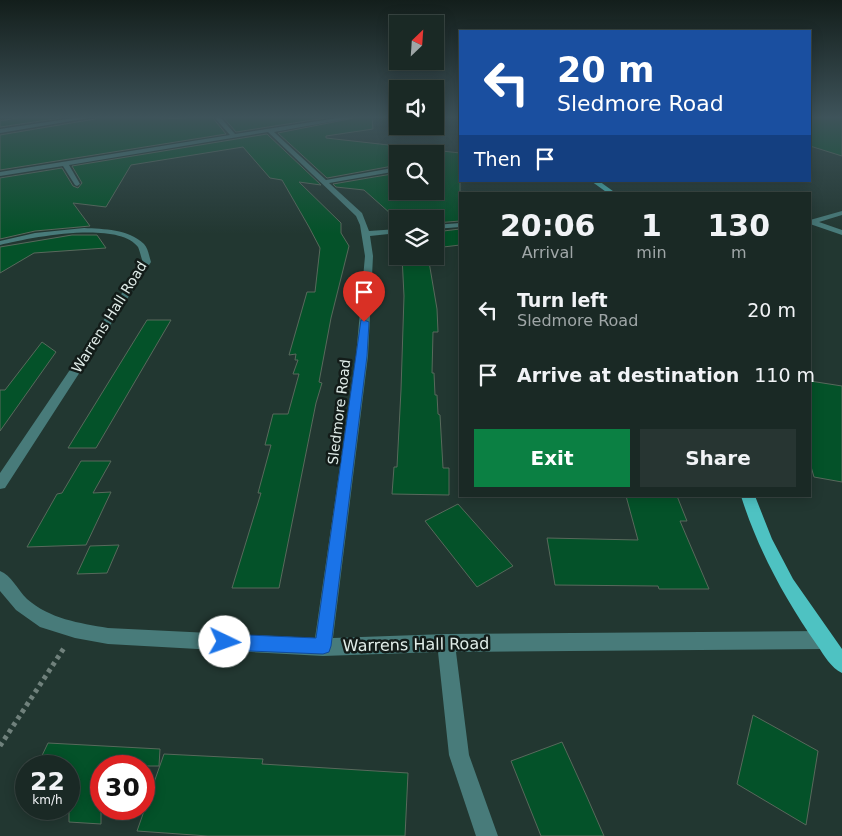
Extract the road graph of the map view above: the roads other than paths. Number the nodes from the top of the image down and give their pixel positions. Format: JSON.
{"nodes":[{"id":1,"x":106,"y":156,"type":"edge"},
{"id":2,"x":297,"y":156,"type":"edge"},
{"id":3,"x":64,"y":163,"type":"junction"},
{"id":4,"x":389,"y":171,"type":"edge"},
{"id":5,"x":0,"y":174,"type":"edge"},
{"id":6,"x":325,"y":182,"type":"junction"},
{"id":7,"x":596,"y":182,"type":"edge"},
{"id":8,"x":77,"y":184,"type":"dead end"},
{"id":9,"x":611,"y":192,"type":"edge"},
{"id":10,"x":842,"y":213,"type":"edge"},
{"id":11,"x":811,"y":222,"type":"edge"},
{"id":12,"x":459,"y":225,"type":"edge"},
{"id":13,"x":444,"y":226,"type":"edge"},
{"id":14,"x":389,"y":232,"type":"edge"},
{"id":15,"x":842,"y":233,"type":"edge"},
{"id":16,"x":365,"y":234,"type":"junction"},
{"id":17,"x":0,"y":244,"type":"edge"},
{"id":18,"x":0,"y":484,"type":"edge"},
{"id":19,"x":748,"y":497,"type":"edge"},
{"id":20,"x":0,"y":578,"type":"edge"},
{"id":21,"x":823,"y":640,"type":"junction"},
{"id":22,"x":446,"y":642,"type":"junction"},
{"id":23,"x":323,"y":646,"type":"junction"},
{"id":24,"x":842,"y":664,"type":"edge"},
{"id":25,"x":487,"y":836,"type":"edge"}],
"edges":[{"from":1,"to":3,"type":"street"},
{"from":2,"to":6,"type":"street","name":"Sledmore Road"},
{"from":3,"to":5,"type":"street"},
{"from":3,"to":8,"type":"street"},
{"from":4,"to":6,"type":"street"},
{"from":6,"to":16,"type":"street","name":"Sledmore Road"},
{"from":7,"to":9,"type":"main road"},
{"from":10,"to":11,"type":"street"},
{"from":11,"to":15,"type":"street"},
{"from":12,"to":13,"type":"street"},
{"from":14,"to":16,"type":"street"},
{"from":16,"to":23,"type":"street","name":"Sledmore Road"},
{"from":17,"to":18,"type":"street","name":"Warrens Hall Road"},
{"from":19,"to":21,"type":"main road"},
{"from":20,"to":23,"type":"street","name":"Warrens Hall Road"},
{"from":21,"to":22,"type":"street","name":"Warrens Hall Road"},
{"from":21,"to":24,"type":"main road"},
{"from":22,"to":23,"type":"street","name":"Warrens Hall Road"},
{"from":22,"to":25,"type":"street"}]}
